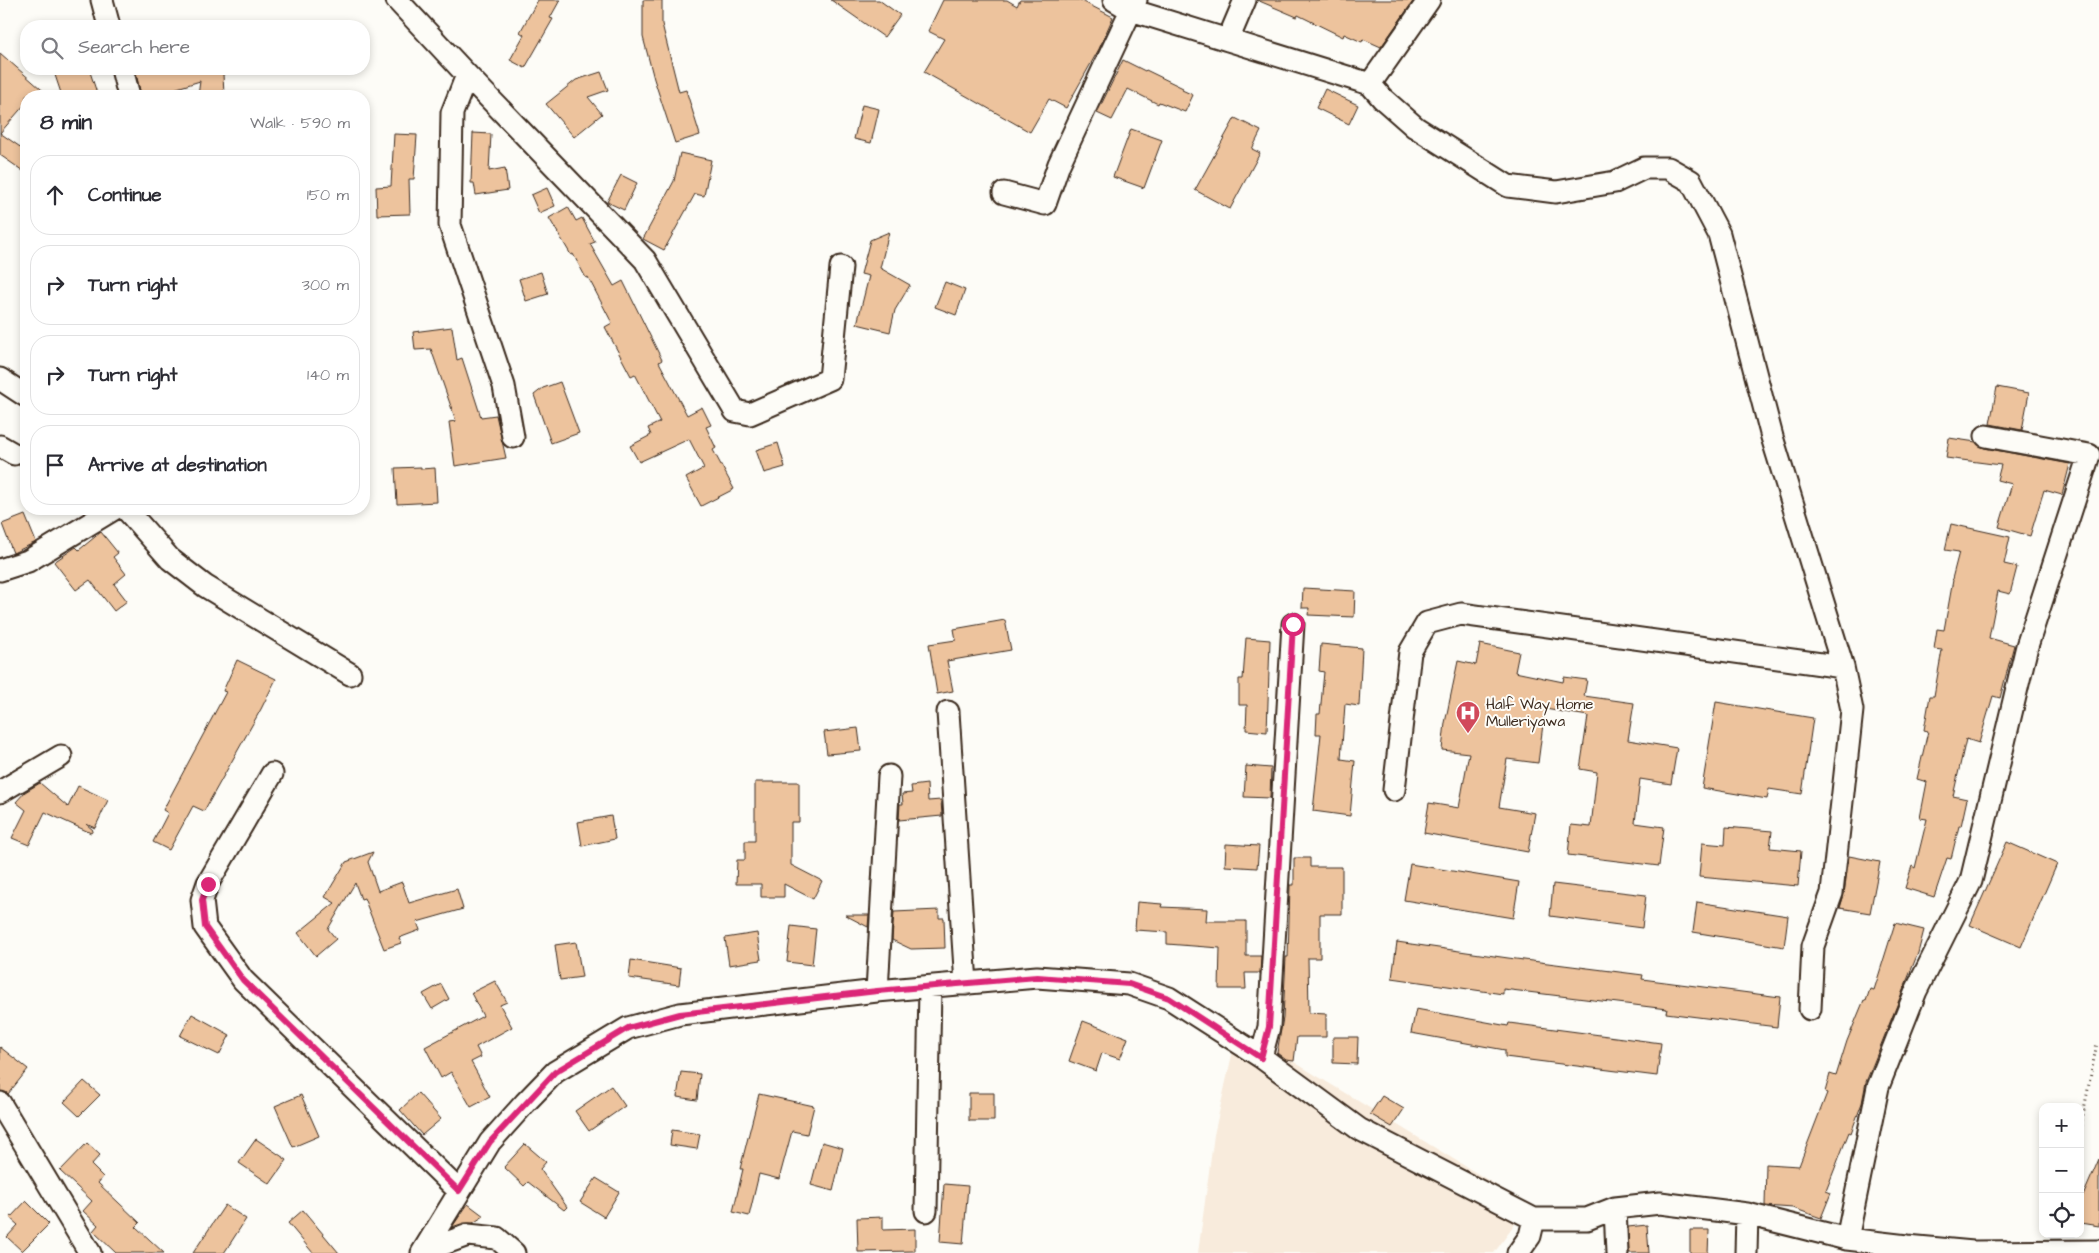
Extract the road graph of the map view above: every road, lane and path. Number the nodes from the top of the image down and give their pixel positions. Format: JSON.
{"nodes":[{"id":1,"x":102,"y":0,"type":"edge"},
{"id":2,"x":397,"y":0,"type":"edge"},
{"id":3,"x":1245,"y":0,"type":"edge"},
{"id":4,"x":1429,"y":0,"type":"edge"},
{"id":5,"x":1127,"y":3,"type":"edge"},
{"id":6,"x":108,"y":20,"type":"edge"},
{"id":7,"x":1228,"y":40,"type":"junction"},
{"id":8,"x":124,"y":75,"type":"edge"},
{"id":9,"x":467,"y":76,"type":"junction"},
{"id":10,"x":1370,"y":84,"type":"junction"},
{"id":11,"x":127,"y":90,"type":"edge"},
{"id":12,"x":1004,"y":193,"type":"dead end"},
{"id":13,"x":841,"y":267,"type":"dead end"},
{"id":14,"x":0,"y":379,"type":"edge"},
{"id":15,"x":20,"y":392,"type":"edge"},
{"id":16,"x":1986,"y":436,"type":"dead end"},
{"id":17,"x":513,"y":437,"type":"dead end"},
{"id":18,"x":104,"y":515,"type":"edge"},
{"id":19,"x":131,"y":515,"type":"edge"},
{"id":20,"x":0,"y":570,"type":"edge"},
{"id":21,"x":1293,"y":624,"type":"dead end"},
{"id":22,"x":1843,"y":667,"type":"junction"},
{"id":23,"x":350,"y":674,"type":"dead end"},
{"id":24,"x":948,"y":712,"type":"dead end"},
{"id":25,"x":61,"y":756,"type":"dead end"},
{"id":26,"x":272,"y":774,"type":"dead end"},
{"id":27,"x":889,"y":776,"type":"dead end"},
{"id":28,"x":1394,"y":790,"type":"dead end"},
{"id":29,"x":0,"y":792,"type":"edge"},
{"id":30,"x":966,"y":984,"type":"junction"},
{"id":31,"x":930,"y":987,"type":"junction"},
{"id":32,"x":877,"y":991,"type":"junction"},
{"id":33,"x":1810,"y":1009,"type":"dead end"},
{"id":34,"x":2097,"y":1043,"type":"dead end"},
{"id":35,"x":1261,"y":1058,"type":"junction"},
{"id":36,"x":0,"y":1103,"type":"edge"},
{"id":37,"x":2084,"y":1110,"type":"edge"},
{"id":38,"x":459,"y":1191,"type":"junction"},
{"id":39,"x":1615,"y":1208,"type":"junction"},
{"id":40,"x":926,"y":1211,"type":"dead end"},
{"id":41,"x":1747,"y":1214,"type":"junction"},
{"id":42,"x":1847,"y":1239,"type":"junction"},
{"id":43,"x":1529,"y":1240,"type":"edge"},
{"id":44,"x":1907,"y":1250,"type":"edge"},
{"id":45,"x":2099,"y":1251,"type":"edge"},
{"id":46,"x":423,"y":1252,"type":"edge"},
{"id":47,"x":1973,"y":1252,"type":"edge"},
{"id":48,"x":90,"y":1253,"type":"edge"},
{"id":49,"x":514,"y":1253,"type":"edge"},
{"id":50,"x":1617,"y":1253,"type":"edge"},
{"id":51,"x":1746,"y":1253,"type":"edge"}],
"edges":[{"from":1,"to":6,"type":"street"},
{"from":2,"to":9,"type":"street"},
{"from":3,"to":7,"type":"street"},
{"from":4,"to":10,"type":"street"},
{"from":5,"to":7,"type":"street"},
{"from":5,"to":12,"type":"street"},
{"from":7,"to":10,"type":"street"},
{"from":8,"to":11,"type":"street"},
{"from":9,"to":13,"type":"street"},
{"from":9,"to":17,"type":"street"},
{"from":10,"to":22,"type":"street"},
{"from":14,"to":15,"type":"street"},
{"from":16,"to":42,"type":"street"},
{"from":18,"to":20,"type":"street"},
{"from":19,"to":23,"type":"street"},
{"from":21,"to":35,"type":"street"},
{"from":22,"to":28,"type":"street"},
{"from":22,"to":33,"type":"street"},
{"from":24,"to":30,"type":"street"},
{"from":25,"to":29,"type":"street"},
{"from":26,"to":38,"type":"street"},
{"from":27,"to":32,"type":"street"},
{"from":30,"to":31,"type":"street"},
{"from":30,"to":35,"type":"street"},
{"from":31,"to":32,"type":"street"},
{"from":31,"to":40,"type":"street"},
{"from":32,"to":38,"type":"street"},
{"from":34,"to":37,"type":"path"},
{"from":35,"to":43,"type":"street"},
{"from":36,"to":48,"type":"street"},
{"from":38,"to":46,"type":"street"},
{"from":39,"to":41,"type":"street"},
{"from":39,"to":43,"type":"street"},
{"from":39,"to":50,"type":"street"},
{"from":41,"to":42,"type":"street"},
{"from":41,"to":51,"type":"street"},
{"from":42,"to":44,"type":"street"},
{"from":44,"to":47,"type":"street"},
{"from":45,"to":47,"type":"street"},
{"from":46,"to":49,"type":"street"}]}
